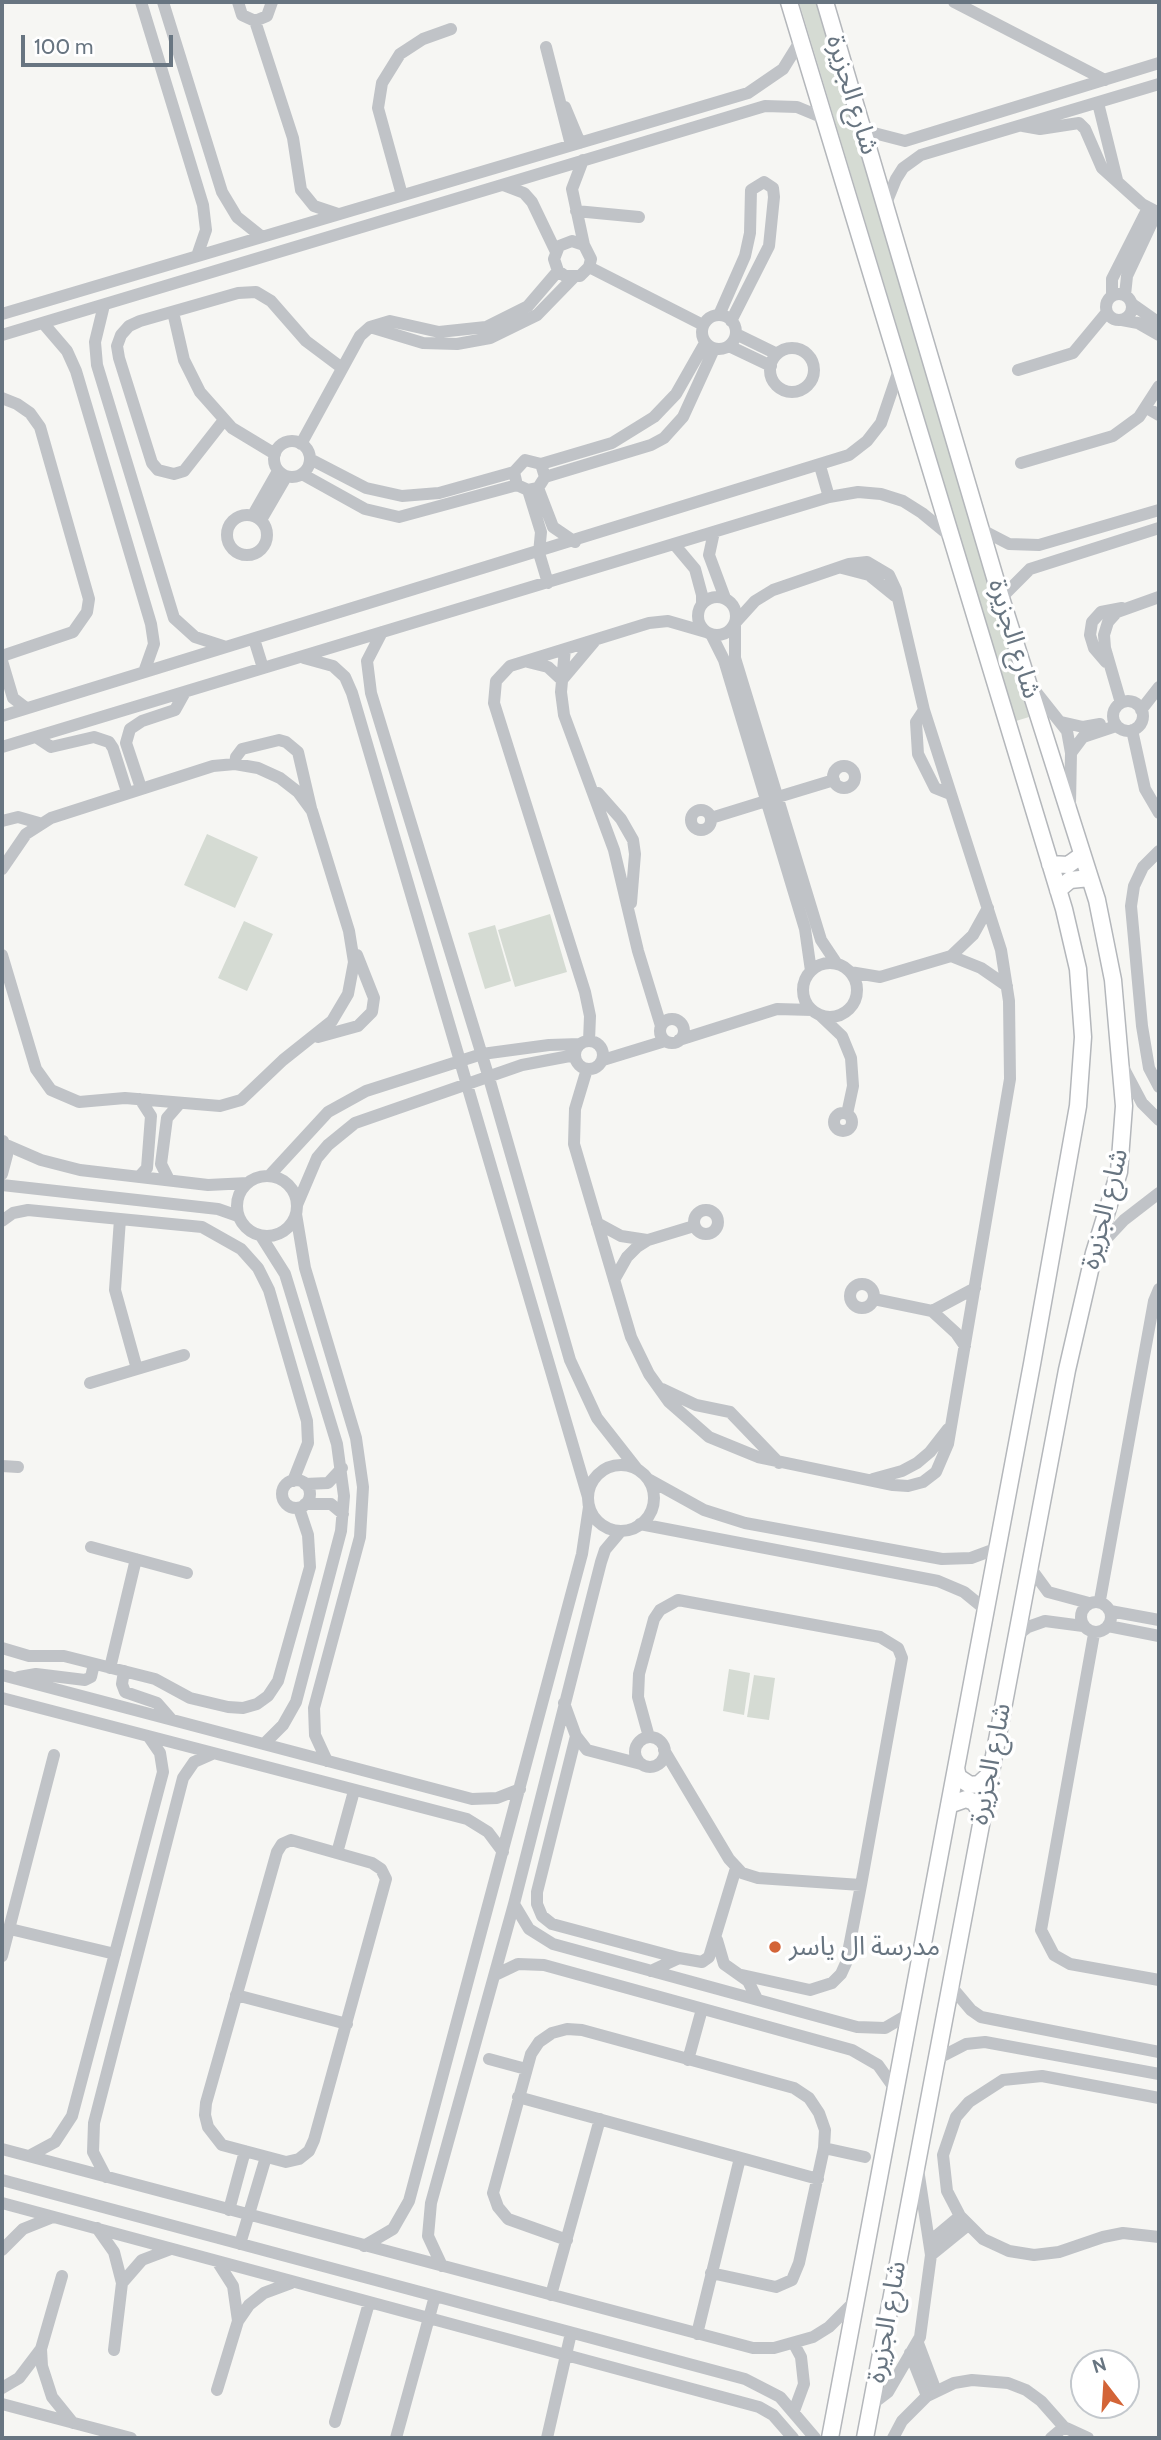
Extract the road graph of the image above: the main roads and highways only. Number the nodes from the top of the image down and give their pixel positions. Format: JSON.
{"nodes":[{"id":1,"x":789,"y":2,"type":"edge"},
{"id":2,"x":825,"y":2,"type":"edge"},
{"id":3,"x":1082,"y":855,"type":"junction"},
{"id":4,"x":1050,"y":864,"type":"junction"},
{"id":5,"x":1090,"y":878,"type":"junction"},
{"id":6,"x":1058,"y":890,"type":"junction"},
{"id":7,"x":956,"y":1768,"type":"junction"},
{"id":8,"x":989,"y":1775,"type":"junction"},
{"id":9,"x":949,"y":1805,"type":"junction"},
{"id":10,"x":981,"y":1813,"type":"junction"},
{"id":11,"x":830,"y":2438,"type":"edge"},
{"id":12,"x":865,"y":2438,"type":"edge"}],
"edges":[{"from":1,"to":4,"type":"main road","name":"شارع الجزيرة"},
{"from":2,"to":3,"type":"main road","name":"شارع الجزيرة"},
{"from":3,"to":4,"type":"main road"},
{"from":3,"to":5,"type":"main road","name":"شارع الجزيرة"},
{"from":4,"to":6,"type":"main road","name":"شارع الجزيرة"},
{"from":5,"to":6,"type":"main road"},
{"from":5,"to":8,"type":"main road","name":"شارع الجزيرة"},
{"from":6,"to":7,"type":"main road","name":"شارع الجزيرة"},
{"from":7,"to":8,"type":"main road"},
{"from":7,"to":9,"type":"main road","name":"شارع الجزيرة"},
{"from":8,"to":10,"type":"main road","name":"شارع الجزيرة"},
{"from":9,"to":10,"type":"main road"},
{"from":9,"to":11,"type":"main road","name":"شارع الجزيرة"},
{"from":10,"to":12,"type":"main road","name":"شارع الجزيرة"}]}
